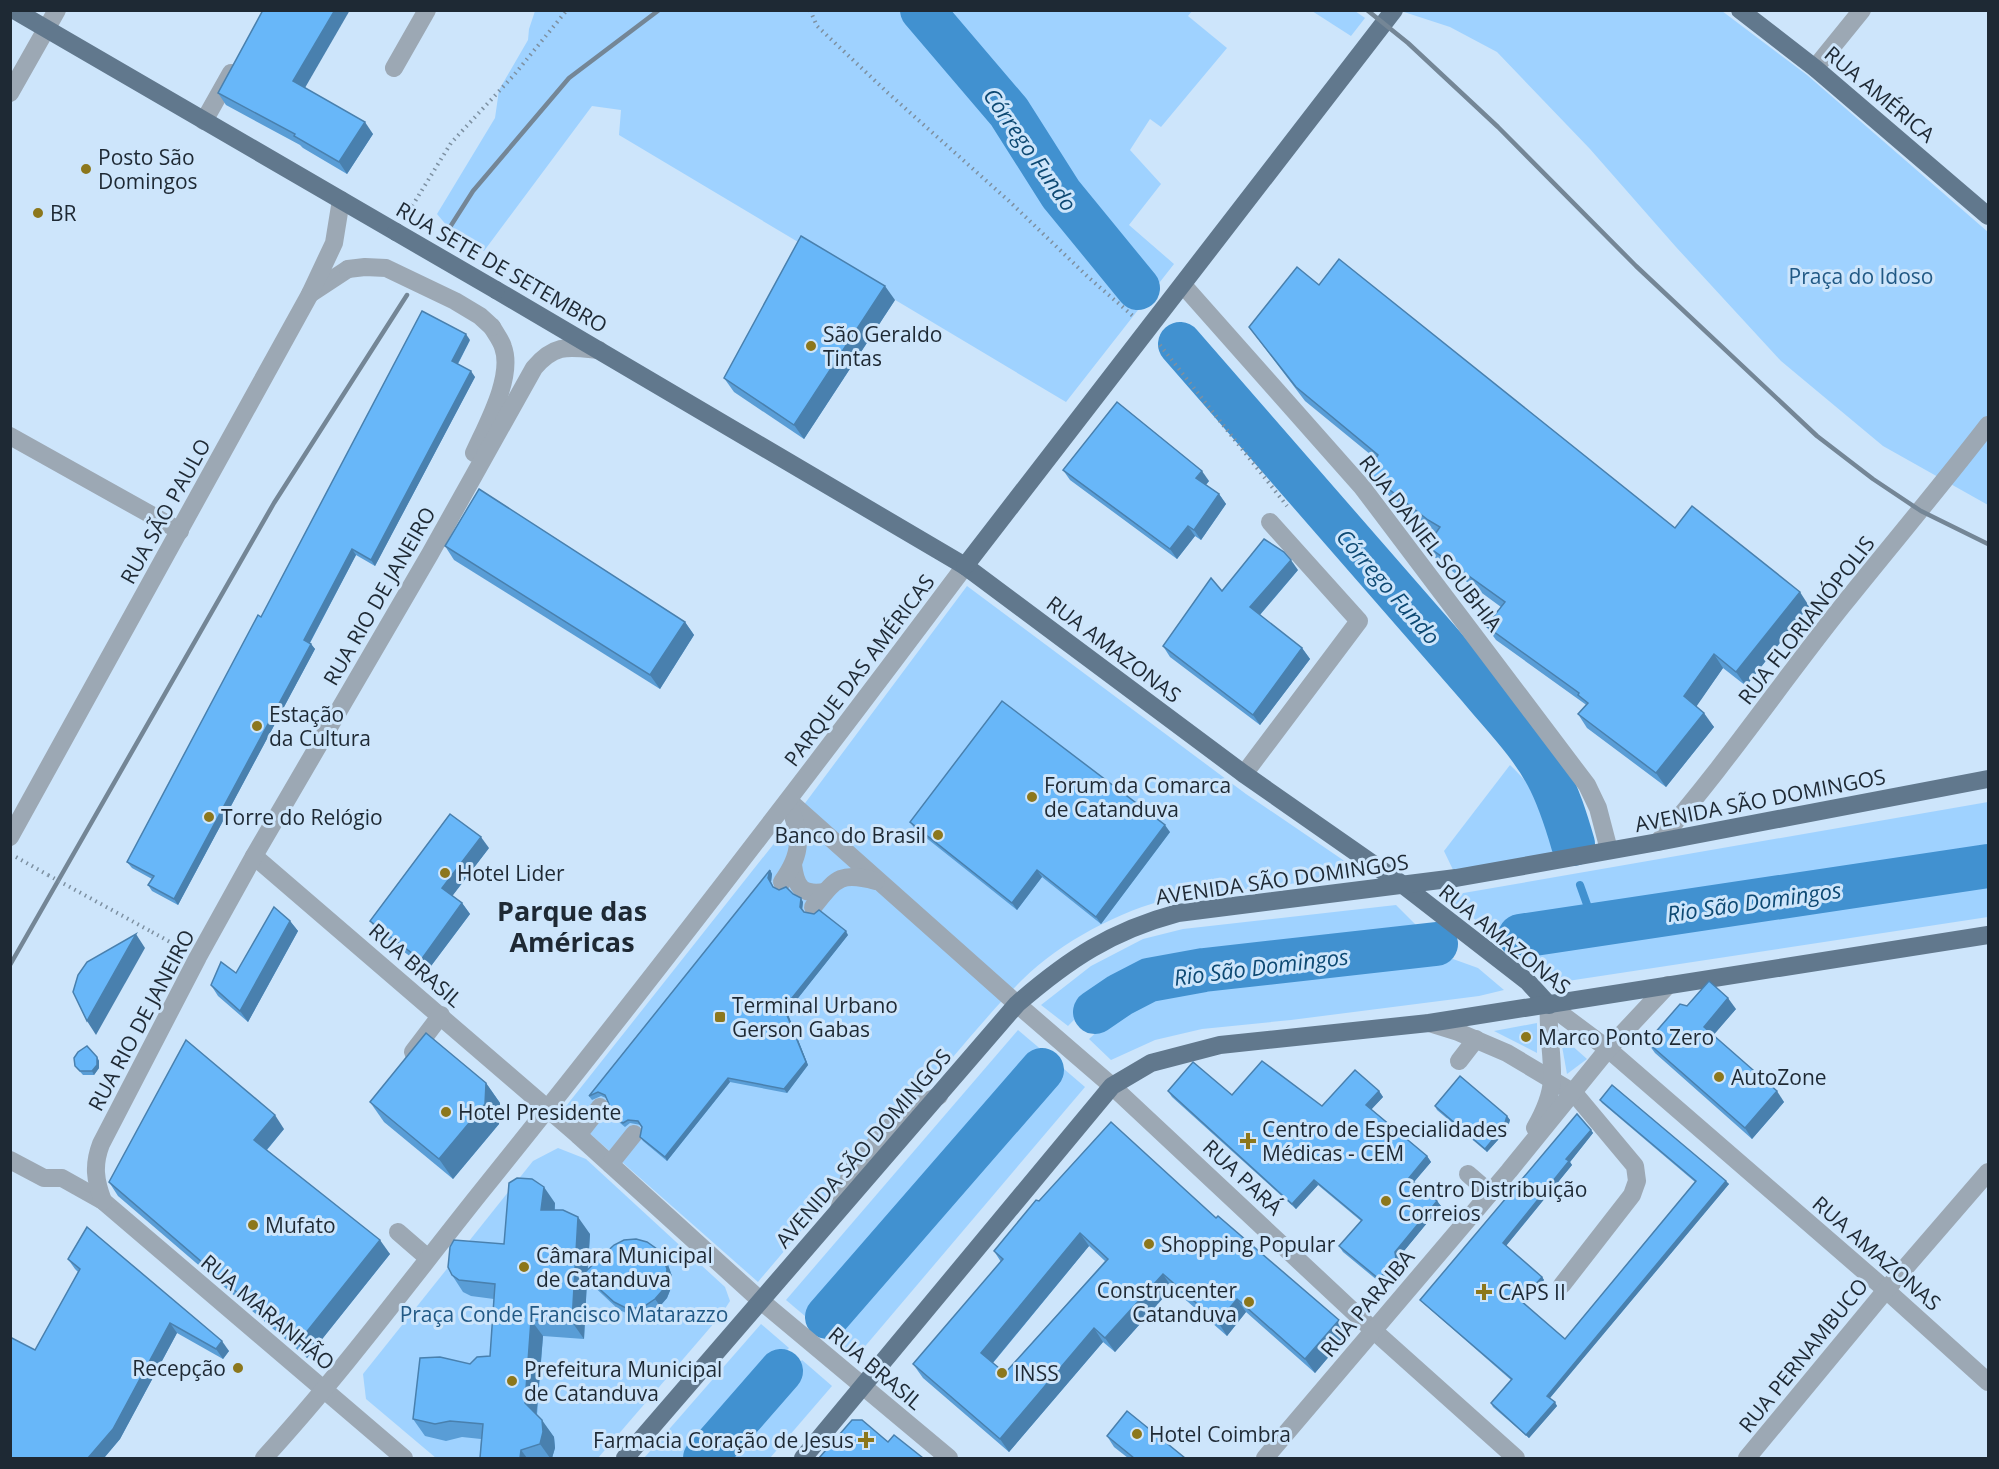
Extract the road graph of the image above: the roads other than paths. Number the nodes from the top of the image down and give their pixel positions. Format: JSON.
{"nodes":[{"id":1,"x":14,"y":10,"type":"edge"},
{"id":2,"x":57,"y":10,"type":"edge"},
{"id":3,"x":427,"y":10,"type":"edge"},
{"id":4,"x":1394,"y":10,"type":"edge"},
{"id":5,"x":1740,"y":10,"type":"edge"},
{"id":6,"x":1862,"y":10,"type":"edge"},
{"id":7,"x":47,"y":29,"type":"junction"},
{"id":8,"x":238,"y":61,"type":"edge"},
{"id":9,"x":394,"y":68,"type":"dead end"},
{"id":10,"x":1815,"y":68,"type":"junction"},
{"id":11,"x":10,"y":93,"type":"edge"},
{"id":12,"x":204,"y":121,"type":"junction"},
{"id":13,"x":341,"y":200,"type":"junction"},
{"id":14,"x":1989,"y":216,"type":"edge"},
{"id":15,"x":1183,"y":285,"type":"junction"},
{"id":16,"x":310,"y":294,"type":"junction"},
{"id":17,"x":601,"y":350,"type":"junction"},
{"id":18,"x":1989,"y":425,"type":"edge"},
{"id":19,"x":10,"y":436,"type":"edge"},
{"id":20,"x":1270,"y":522,"type":"dead end"},
{"id":21,"x":180,"y":531,"type":"junction"},
{"id":22,"x":430,"y":554,"type":"junction"},
{"id":23,"x":965,"y":566,"type":"junction"},
{"id":24,"x":1244,"y":774,"type":"junction"},
{"id":25,"x":1989,"y":779,"type":"edge"},
{"id":26,"x":789,"y":801,"type":"junction"},
{"id":27,"x":10,"y":837,"type":"edge"},
{"id":28,"x":1658,"y":842,"type":"junction"},
{"id":29,"x":1609,"y":850,"type":"junction"},
{"id":30,"x":254,"y":856,"type":"junction"},
{"id":31,"x":794,"y":866,"type":"junction"},
{"id":32,"x":782,"y":882,"type":"dead end"},
{"id":33,"x":879,"y":882,"type":"junction"},
{"id":34,"x":1403,"y":885,"type":"junction"},
{"id":35,"x":825,"y":892,"type":"junction"},
{"id":36,"x":813,"y":907,"type":"dead end"},
{"id":37,"x":1989,"y":935,"type":"edge"},
{"id":38,"x":1668,"y":985,"type":"junction"},
{"id":39,"x":1549,"y":1005,"type":"junction"},
{"id":40,"x":1023,"y":1010,"type":"junction"},
{"id":41,"x":441,"y":1015,"type":"junction"},
{"id":42,"x":1429,"y":1023,"type":"junction"},
{"id":43,"x":1476,"y":1039,"type":"junction"},
{"id":44,"x":1608,"y":1050,"type":"junction"},
{"id":45,"x":413,"y":1052,"type":"edge"},
{"id":46,"x":1459,"y":1061,"type":"dead end"},
{"id":47,"x":1552,"y":1079,"type":"junction"},
{"id":48,"x":1105,"y":1080,"type":"junction"},
{"id":49,"x":1574,"y":1093,"type":"junction"},
{"id":50,"x":600,"y":1107,"type":"dead end"},
{"id":51,"x":548,"y":1109,"type":"junction"},
{"id":52,"x":634,"y":1134,"type":"dead end"},
{"id":53,"x":578,"y":1135,"type":"junction"},
{"id":54,"x":10,"y":1160,"type":"edge"},
{"id":55,"x":610,"y":1164,"type":"junction"},
{"id":56,"x":1509,"y":1171,"type":"junction"},
{"id":57,"x":1989,"y":1172,"type":"edge"},
{"id":58,"x":1468,"y":1174,"type":"dead end"},
{"id":59,"x":1490,"y":1193,"type":"junction"},
{"id":60,"x":103,"y":1201,"type":"junction"},
{"id":61,"x":398,"y":1232,"type":"dead end"},
{"id":62,"x":429,"y":1258,"type":"junction"},
{"id":63,"x":1562,"y":1285,"type":"dead end"},
{"id":64,"x":1886,"y":1290,"type":"junction"},
{"id":65,"x":767,"y":1307,"type":"junction"},
{"id":66,"x":1373,"y":1330,"type":"junction"},
{"id":67,"x":1989,"y":1383,"type":"edge"},
{"id":68,"x":863,"y":1387,"type":"junction"},
{"id":69,"x":324,"y":1389,"type":"junction"},
{"id":70,"x":264,"y":1458,"type":"edge"},
{"id":71,"x":404,"y":1458,"type":"edge"},
{"id":72,"x":625,"y":1458,"type":"edge"},
{"id":73,"x":803,"y":1458,"type":"edge"},
{"id":74,"x":949,"y":1458,"type":"edge"},
{"id":75,"x":1265,"y":1458,"type":"edge"},
{"id":76,"x":1516,"y":1458,"type":"edge"},
{"id":77,"x":1747,"y":1458,"type":"edge"}],
"edges":[{"from":1,"to":7,"type":"main road","name":"RUA SETE DE SETEMBRO"},
{"from":2,"to":7,"type":"street"},
{"from":3,"to":9,"type":"street"},
{"from":4,"to":15,"type":"main road"},
{"from":5,"to":10,"type":"main road","name":"RUA AMÉRICA"},
{"from":6,"to":10,"type":"street"},
{"from":7,"to":11,"type":"street"},
{"from":7,"to":12,"type":"main road","name":"RUA SETE DE SETEMBRO"},
{"from":8,"to":12,"type":"street"},
{"from":10,"to":14,"type":"main road","name":"RUA AMÉRICA"},
{"from":12,"to":13,"type":"main road","name":"RUA SETE DE SETEMBRO"},
{"from":13,"to":16,"type":"street","name":"RUA SÃO PAULO"},
{"from":13,"to":17,"type":"main road","name":"RUA SETE DE SETEMBRO","bridge":true},
{"from":15,"to":23,"type":"main road"},
{"from":15,"to":29,"type":"street","name":"RUA DANIEL SOUBHIA"},
{"from":16,"to":21,"type":"street","name":"RUA SÃO PAULO"},
{"from":16,"to":22,"type":"street","bridge":true},
{"from":17,"to":22,"type":"street","name":"RUA RIO DE JANEIRO"},
{"from":17,"to":23,"type":"main road","name":"RUA SETE DE SETEMBRO"},
{"from":18,"to":28,"type":"street","name":"RUA FLORIANÓPOLIS"},
{"from":19,"to":21,"type":"street"},
{"from":20,"to":24,"type":"street"},
{"from":21,"to":27,"type":"street","name":"RUA SÃO PAULO"},
{"from":22,"to":30,"type":"street","name":"RUA RIO DE JANEIRO"},
{"from":23,"to":24,"type":"main road","name":"RUA AMAZONAS"},
{"from":23,"to":26,"type":"street","name":"PARQUE DAS AMÉRICAS"},
{"from":24,"to":34,"type":"main road","name":"RUA AMAZONAS"},
{"from":25,"to":28,"type":"main road","name":"AVENIDA SÃO DOMINGOS"},
{"from":26,"to":31,"type":"street"},
{"from":26,"to":33,"type":"street"},
{"from":26,"to":51,"type":"street","name":"PARQUE DAS AMÉRICAS"},
{"from":28,"to":29,"type":"main road","name":"AVENIDA SÃO DOMINGOS"},
{"from":29,"to":34,"type":"main road","name":"AVENIDA SÃO DOMINGOS"},
{"from":30,"to":41,"type":"street","name":"RUA BRASIL"},
{"from":30,"to":60,"type":"street","name":"RUA RIO DE JANEIRO"},
{"from":31,"to":32,"type":"street"},
{"from":31,"to":35,"type":"street"},
{"from":33,"to":35,"type":"street"},
{"from":33,"to":40,"type":"street"},
{"from":34,"to":39,"type":"main road","name":"RUA AMAZONAS"},
{"from":34,"to":40,"type":"main road","name":"AVENIDA SÃO DOMINGOS"},
{"from":35,"to":36,"type":"street"},
{"from":37,"to":38,"type":"main road"},
{"from":38,"to":39,"type":"main road"},
{"from":38,"to":44,"type":"street","name":"RUA PARAIBA"},
{"from":39,"to":42,"type":"main road"},
{"from":39,"to":44,"type":"street","name":"RUA AMAZONAS"},
{"from":39,"to":47,"type":"street"},
{"from":40,"to":48,"type":"street","name":"RUA PARÁ"},
{"from":40,"to":65,"type":"main road","name":"AVENIDA SÃO DOMINGOS"},
{"from":41,"to":45,"type":"street"},
{"from":41,"to":51,"type":"street","name":"RUA BRASIL"},
{"from":42,"to":43,"type":"street"},
{"from":42,"to":48,"type":"main road"},
{"from":43,"to":46,"type":"street"},
{"from":43,"to":47,"type":"street"},
{"from":44,"to":49,"type":"street","name":"RUA PARAIBA"},
{"from":44,"to":64,"type":"street","name":"RUA AMAZONAS"},
{"from":47,"to":49,"type":"street"},
{"from":47,"to":56,"type":"street"},
{"from":48,"to":66,"type":"street","name":"RUA PARÁ"},
{"from":48,"to":68,"type":"main road"},
{"from":49,"to":56,"type":"street","name":"RUA PARAIBA"},
{"from":49,"to":63,"type":"street"},
{"from":50,"to":53,"type":"street"},
{"from":51,"to":53,"type":"street"},
{"from":51,"to":62,"type":"street"},
{"from":52,"to":55,"type":"street"},
{"from":53,"to":55,"type":"street"},
{"from":54,"to":60,"type":"street","name":"RUA MARANHÃO"},
{"from":55,"to":65,"type":"street"},
{"from":56,"to":59,"type":"street","name":"RUA PARAIBA"},
{"from":57,"to":64,"type":"street","name":"RUA PERNAMBUCO"},
{"from":58,"to":59,"type":"street"},
{"from":59,"to":66,"type":"street","name":"RUA PARAIBA"},
{"from":60,"to":69,"type":"street","name":"RUA MARANHÃO"},
{"from":61,"to":62,"type":"street"},
{"from":62,"to":69,"type":"street"},
{"from":64,"to":67,"type":"street","name":"RUA AMAZONAS"},
{"from":64,"to":77,"type":"street","name":"RUA PERNAMBUCO"},
{"from":65,"to":68,"type":"street","name":"RUA BRASIL"},
{"from":65,"to":72,"type":"main road","name":"AVENIDA SÃO DOMINGOS"},
{"from":66,"to":75,"type":"street","name":"RUA PARAIBA"},
{"from":66,"to":76,"type":"street","name":"RUA PARÁ"},
{"from":68,"to":73,"type":"main road"},
{"from":68,"to":74,"type":"street","name":"RUA BRASIL"},
{"from":69,"to":70,"type":"street"},
{"from":69,"to":71,"type":"street","name":"RUA MARANHÃO"}]}
